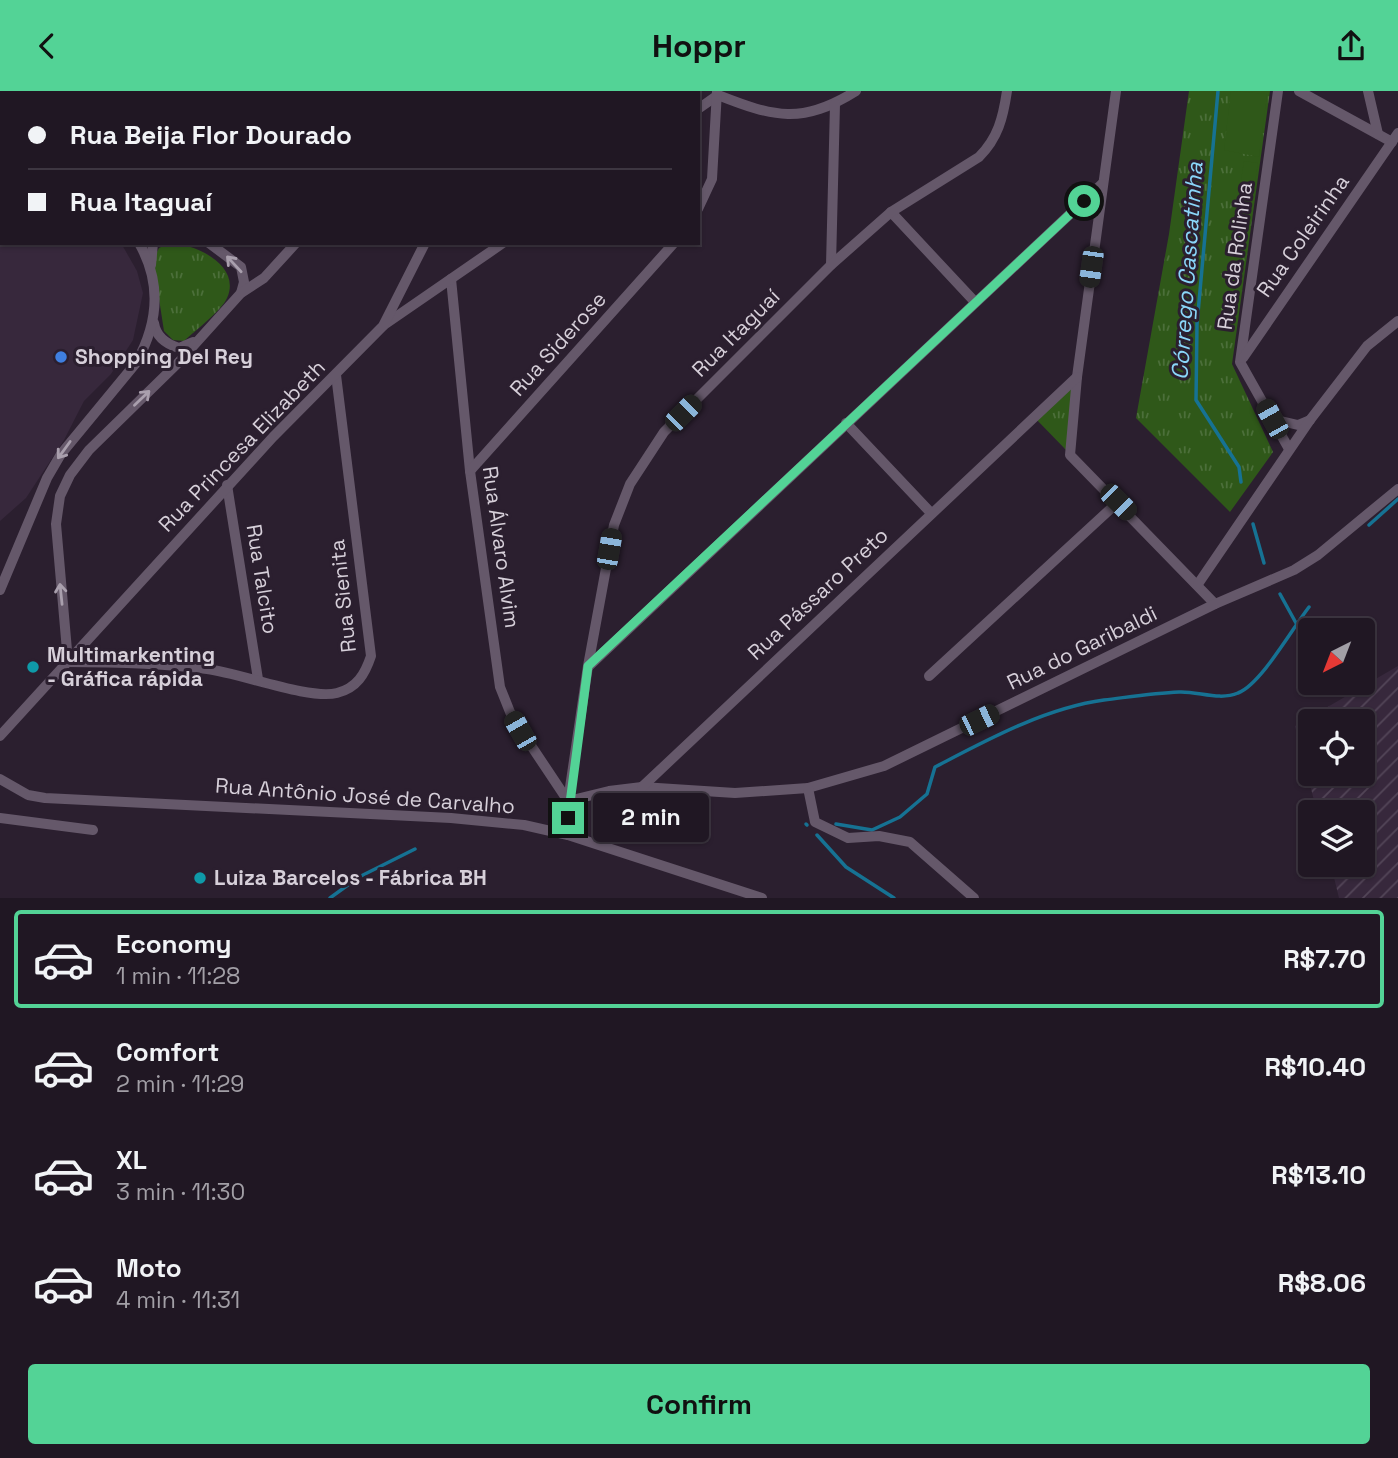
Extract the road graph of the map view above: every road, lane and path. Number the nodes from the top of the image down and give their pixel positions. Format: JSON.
{"nodes":[{"id":1,"x":856,"y":91,"type":"edge"},
{"id":2,"x":1007,"y":91,"type":"edge"},
{"id":3,"x":1116,"y":91,"type":"edge"},
{"id":4,"x":1278,"y":91,"type":"edge"},
{"id":5,"x":1299,"y":91,"type":"edge"},
{"id":6,"x":1368,"y":91,"type":"edge"},
{"id":7,"x":717,"y":93,"type":"edge"},
{"id":8,"x":835,"y":104,"type":"junction"},
{"id":9,"x":700,"y":107,"type":"edge"},
{"id":10,"x":1378,"y":134,"type":"junction"},
{"id":11,"x":1395,"y":137,"type":"edge"},
{"id":12,"x":1102,"y":184,"type":"junction"},
{"id":13,"x":700,"y":205,"type":"edge"},
{"id":14,"x":891,"y":212,"type":"junction"},
{"id":15,"x":140,"y":245,"type":"edge"},
{"id":16,"x":153,"y":245,"type":"edge"},
{"id":17,"x":212,"y":245,"type":"edge"},
{"id":18,"x":294,"y":245,"type":"edge"},
{"id":19,"x":424,"y":245,"type":"edge"},
{"id":20,"x":500,"y":245,"type":"edge"},
{"id":21,"x":672,"y":245,"type":"edge"},
{"id":22,"x":831,"y":265,"type":"junction"},
{"id":23,"x":150,"y":269,"type":"junction"},
{"id":24,"x":451,"y":279,"type":"junction"},
{"id":25,"x":240,"y":293,"type":"junction"},
{"id":26,"x":975,"y":302,"type":"junction"},
{"id":27,"x":154,"y":317,"type":"junction"},
{"id":28,"x":1398,"y":321,"type":"edge"},
{"id":29,"x":383,"y":326,"type":"junction"},
{"id":30,"x":201,"y":336,"type":"junction"},
{"id":31,"x":1240,"y":362,"type":"junction"},
{"id":32,"x":336,"y":375,"type":"junction"},
{"id":33,"x":1077,"y":377,"type":"junction"},
{"id":34,"x":1272,"y":419,"type":"junction"},
{"id":35,"x":1310,"y":420,"type":"junction"},
{"id":36,"x":846,"y":423,"type":"junction"},
{"id":37,"x":1289,"y":449,"type":"junction"},
{"id":38,"x":470,"y":471,"type":"junction"},
{"id":39,"x":228,"y":485,"type":"junction"},
{"id":40,"x":1398,"y":489,"type":"edge"},
{"id":41,"x":1118,"y":502,"type":"junction"},
{"id":42,"x":932,"y":513,"type":"junction"},
{"id":43,"x":1198,"y":584,"type":"junction"},
{"id":44,"x":0,"y":590,"type":"edge"},
{"id":45,"x":1215,"y":604,"type":"junction"},
{"id":46,"x":68,"y":662,"type":"junction"},
{"id":47,"x":588,"y":666,"type":"junction"},
{"id":48,"x":929,"y":676,"type":"dead end"},
{"id":49,"x":258,"y":679,"type":"junction"},
{"id":50,"x":0,"y":736,"type":"edge"},
{"id":51,"x":0,"y":779,"type":"edge"},
{"id":52,"x":642,"y":787,"type":"junction"},
{"id":53,"x":808,"y":788,"type":"junction"},
{"id":54,"x":568,"y":801,"type":"junction"},
{"id":55,"x":0,"y":818,"type":"edge"},
{"id":56,"x":93,"y":831,"type":"dead end"},
{"id":57,"x":568,"y":835,"type":"junction"},
{"id":58,"x":762,"y":898,"type":"edge"},
{"id":59,"x":974,"y":898,"type":"edge"}],
"edges":[{"from":1,"to":8,"type":"street"},
{"from":2,"to":14,"type":"street","name":"Rua Itaguaí"},
{"from":3,"to":12,"type":"street"},
{"from":4,"to":31,"type":"street","name":"Rua da Rolinha"},
{"from":5,"to":10,"type":"street"},
{"from":6,"to":10,"type":"street"},
{"from":7,"to":8,"type":"street"},
{"from":7,"to":9,"type":"street"},
{"from":7,"to":13,"type":"street"},
{"from":8,"to":22,"type":"street"},
{"from":10,"to":11,"type":"street"},
{"from":11,"to":31,"type":"street","name":"Rua Coleirinha"},
{"from":12,"to":26,"type":"street"},
{"from":12,"to":33,"type":"street"},
{"from":14,"to":22,"type":"street","name":"Rua Itaguaí"},
{"from":14,"to":26,"type":"street"},
{"from":15,"to":23,"type":"street"},
{"from":16,"to":23,"type":"street"},
{"from":25,"to":17,"type":"street","one_way":true},
{"from":18,"to":25,"type":"street"},
{"from":19,"to":29,"type":"street","name":"Rua Princesa Elizabeth"},
{"from":20,"to":24,"type":"street"},
{"from":21,"to":38,"type":"street","name":"Rua Siderose"},
{"from":22,"to":47,"type":"street","name":"Rua Itaguaí"},
{"from":23,"to":27,"type":"street"},
{"from":24,"to":29,"type":"street"},
{"from":24,"to":38,"type":"street","name":"Rua Álvaro Alvim"},
{"from":25,"to":30,"type":"street"},
{"from":26,"to":36,"type":"street"},
{"from":27,"to":30,"type":"street"},
{"from":27,"to":44,"type":"street","one_way":true},
{"from":28,"to":35,"type":"street"},
{"from":29,"to":32,"type":"street","name":"Rua Princesa Elizabeth"},
{"from":46,"to":30,"type":"street","one_way":true},
{"from":31,"to":34,"type":"street","name":"Rua da Rolinha"},
{"from":32,"to":39,"type":"street","name":"Rua Princesa Elizabeth"},
{"from":32,"to":49,"type":"street","name":"Rua Sienita"},
{"from":33,"to":41,"type":"street"},
{"from":33,"to":42,"type":"street","name":"Rua Pássaro Preto"},
{"from":34,"to":35,"type":"street"},
{"from":34,"to":37,"type":"street","name":"Rua da Rolinha"},
{"from":35,"to":37,"type":"street"},
{"from":36,"to":42,"type":"street"},
{"from":36,"to":47,"type":"street"},
{"from":37,"to":43,"type":"street"},
{"from":38,"to":54,"type":"street","name":"Rua Álvaro Alvim"},
{"from":39,"to":46,"type":"street","name":"Rua Princesa Elizabeth"},
{"from":39,"to":49,"type":"street","name":"Rua Talcito"},
{"from":40,"to":45,"type":"street","name":"Rua do Garibaldi"},
{"from":41,"to":43,"type":"street"},
{"from":41,"to":48,"type":"street"},
{"from":42,"to":52,"type":"street","name":"Rua Pássaro Preto"},
{"from":43,"to":45,"type":"street"},
{"from":45,"to":53,"type":"street","name":"Rua do Garibaldi"},
{"from":46,"to":49,"type":"street","name":"Rua Sienita"},
{"from":46,"to":50,"type":"street","name":"Rua Princesa Elizabeth"},
{"from":47,"to":54,"type":"street","name":"Rua Itaguaí"},
{"from":51,"to":57,"type":"street","name":"Rua Antônio José de Carvalho"},
{"from":52,"to":53,"type":"street","name":"Rua do Garibaldi"},
{"from":52,"to":54,"type":"street"},
{"from":53,"to":59,"type":"street"},
{"from":54,"to":57,"type":"street","name":"Rua Itaguaí"},
{"from":55,"to":56,"type":"street"},
{"from":57,"to":58,"type":"street","name":"Rua Antônio José de Carvalho"}]}
